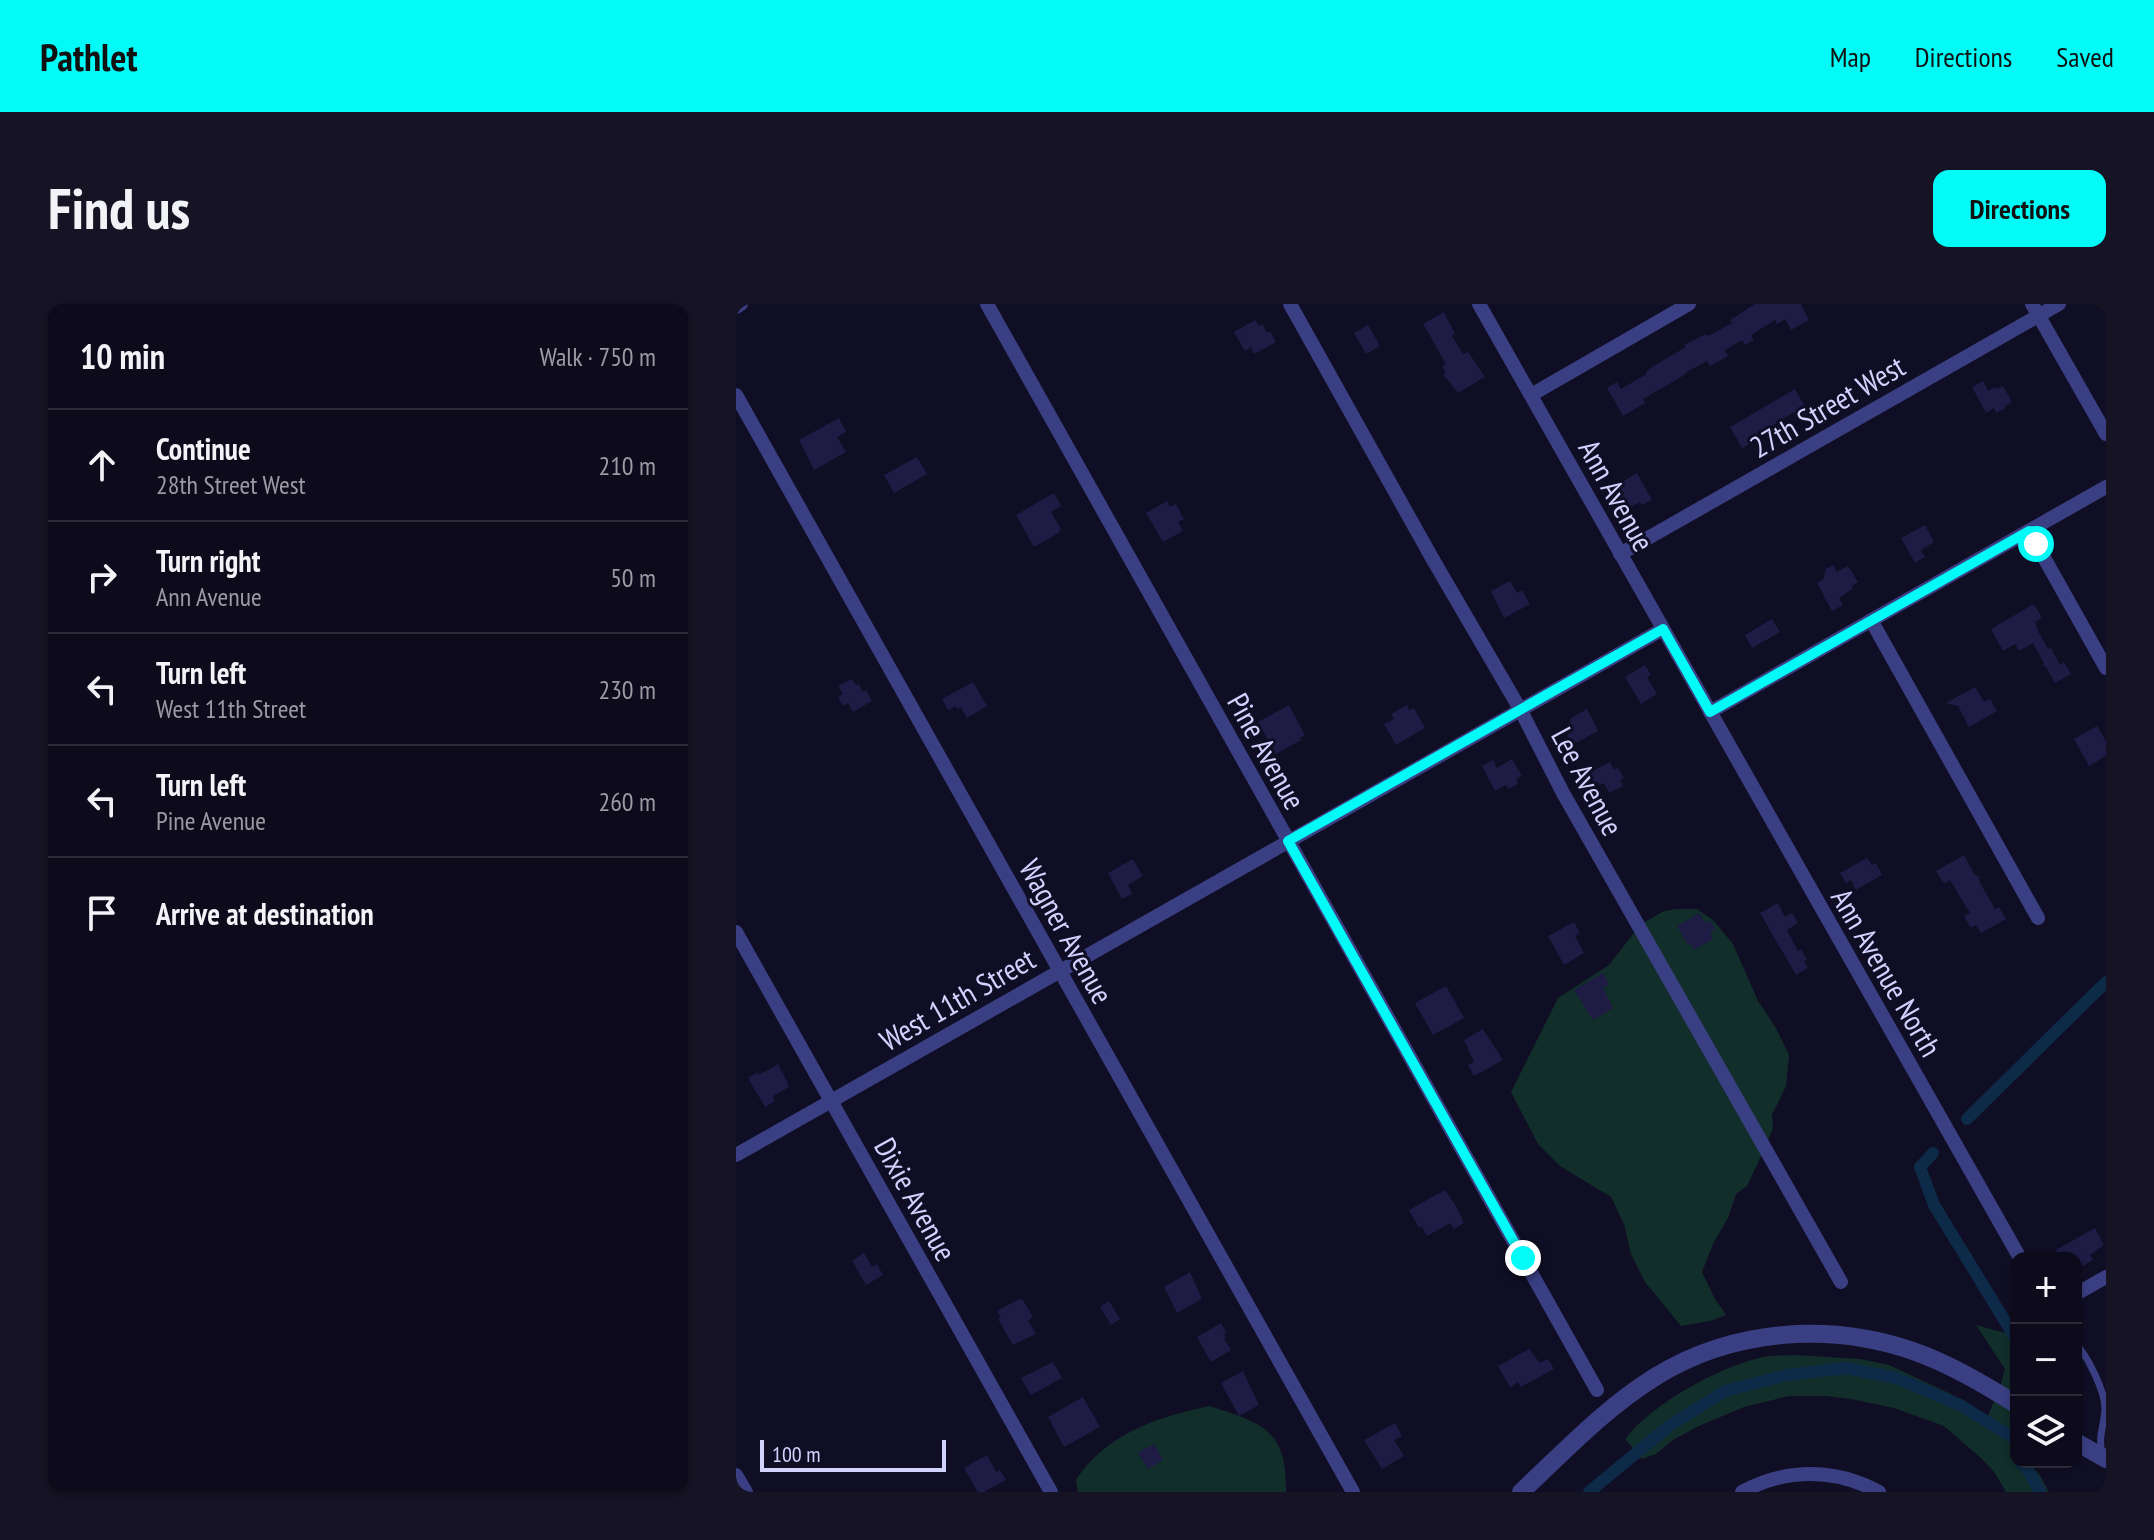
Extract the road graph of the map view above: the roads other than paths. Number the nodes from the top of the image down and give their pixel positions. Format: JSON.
{"nodes":[{"id":1,"x":987,"y":304,"type":"edge"},
{"id":2,"x":1290,"y":304,"type":"edge"},
{"id":3,"x":1479,"y":304,"type":"edge"},
{"id":4,"x":1689,"y":304,"type":"edge"},
{"id":5,"x":2059,"y":304,"type":"edge"},
{"id":6,"x":2036,"y":310,"type":"edge"},
{"id":7,"x":736,"y":395,"type":"edge"},
{"id":8,"x":1531,"y":395,"type":"junction"},
{"id":9,"x":2106,"y":434,"type":"edge"},
{"id":10,"x":2106,"y":487,"type":"edge"},
{"id":11,"x":2029,"y":531,"type":"junction"},
{"id":12,"x":1620,"y":554,"type":"junction"},
{"id":13,"x":1871,"y":620,"type":"junction"},
{"id":14,"x":1663,"y":629,"type":"junction"},
{"id":15,"x":2106,"y":668,"type":"edge"},
{"id":16,"x":1520,"y":709,"type":"junction"},
{"id":17,"x":1710,"y":712,"type":"junction"},
{"id":18,"x":1288,"y":841,"type":"junction"},
{"id":19,"x":2038,"y":918,"type":"dead end"},
{"id":20,"x":736,"y":932,"type":"edge"},
{"id":21,"x":1060,"y":971,"type":"junction"},
{"id":22,"x":831,"y":1101,"type":"junction"},
{"id":23,"x":736,"y":1155,"type":"edge"},
{"id":24,"x":2017,"y":1252,"type":"edge"},
{"id":25,"x":2106,"y":1277,"type":"edge"},
{"id":26,"x":1841,"y":1282,"type":"dead end"},
{"id":27,"x":2082,"y":1291,"type":"edge"},
{"id":28,"x":2082,"y":1350,"type":"edge"},
{"id":29,"x":1597,"y":1390,"type":"dead end"},
{"id":30,"x":2010,"y":1400,"type":"edge"},
{"id":31,"x":2082,"y":1445,"type":"edge"},
{"id":32,"x":2104,"y":1458,"type":"edge"},
{"id":33,"x":736,"y":1475,"type":"edge"},
{"id":34,"x":746,"y":1492,"type":"edge"},
{"id":35,"x":1051,"y":1492,"type":"edge"},
{"id":36,"x":1353,"y":1492,"type":"edge"},
{"id":37,"x":1521,"y":1492,"type":"edge"},
{"id":38,"x":1742,"y":1492,"type":"edge"},
{"id":39,"x":1879,"y":1492,"type":"edge"}],
"edges":[{"from":1,"to":18,"type":"street","name":"Pine Avenue"},
{"from":2,"to":16,"type":"street","name":"Lee Avenue"},
{"from":3,"to":8,"type":"street","name":"Ann Avenue"},
{"from":4,"to":8,"type":"street"},
{"from":5,"to":6,"type":"street","name":"27th Street West"},
{"from":6,"to":9,"type":"street"},
{"from":6,"to":12,"type":"street","name":"27th Street West"},
{"from":7,"to":21,"type":"street","name":"Wagner Avenue"},
{"from":8,"to":12,"type":"street","name":"Ann Avenue"},
{"from":10,"to":11,"type":"street"},
{"from":11,"to":13,"type":"street"},
{"from":11,"to":15,"type":"street"},
{"from":12,"to":14,"type":"street","name":"Ann Avenue"},
{"from":13,"to":17,"type":"street"},
{"from":13,"to":19,"type":"street"},
{"from":14,"to":16,"type":"street","name":"West 11th Street"},
{"from":14,"to":17,"type":"street","name":"Ann Avenue"},
{"from":16,"to":18,"type":"street","name":"West 11th Street"},
{"from":16,"to":26,"type":"street","name":"Lee Avenue"},
{"from":17,"to":24,"type":"street","name":"Ann Avenue North"},
{"from":18,"to":21,"type":"street","name":"West 11th Street"},
{"from":18,"to":29,"type":"street","name":"Pine Avenue"},
{"from":20,"to":22,"type":"street","name":"Dixie Avenue"},
{"from":21,"to":22,"type":"street","name":"West 11th Street"},
{"from":21,"to":36,"type":"street","name":"Wagner Avenue"},
{"from":22,"to":23,"type":"street","name":"West 11th Street"},
{"from":22,"to":35,"type":"street","name":"Dixie Avenue"},
{"from":25,"to":27,"type":"street"},
{"from":28,"to":32,"type":"lane"},
{"from":30,"to":37,"type":"street"},
{"from":31,"to":32,"type":"street"},
{"from":33,"to":34,"type":"street"},
{"from":38,"to":39,"type":"street"}]}
